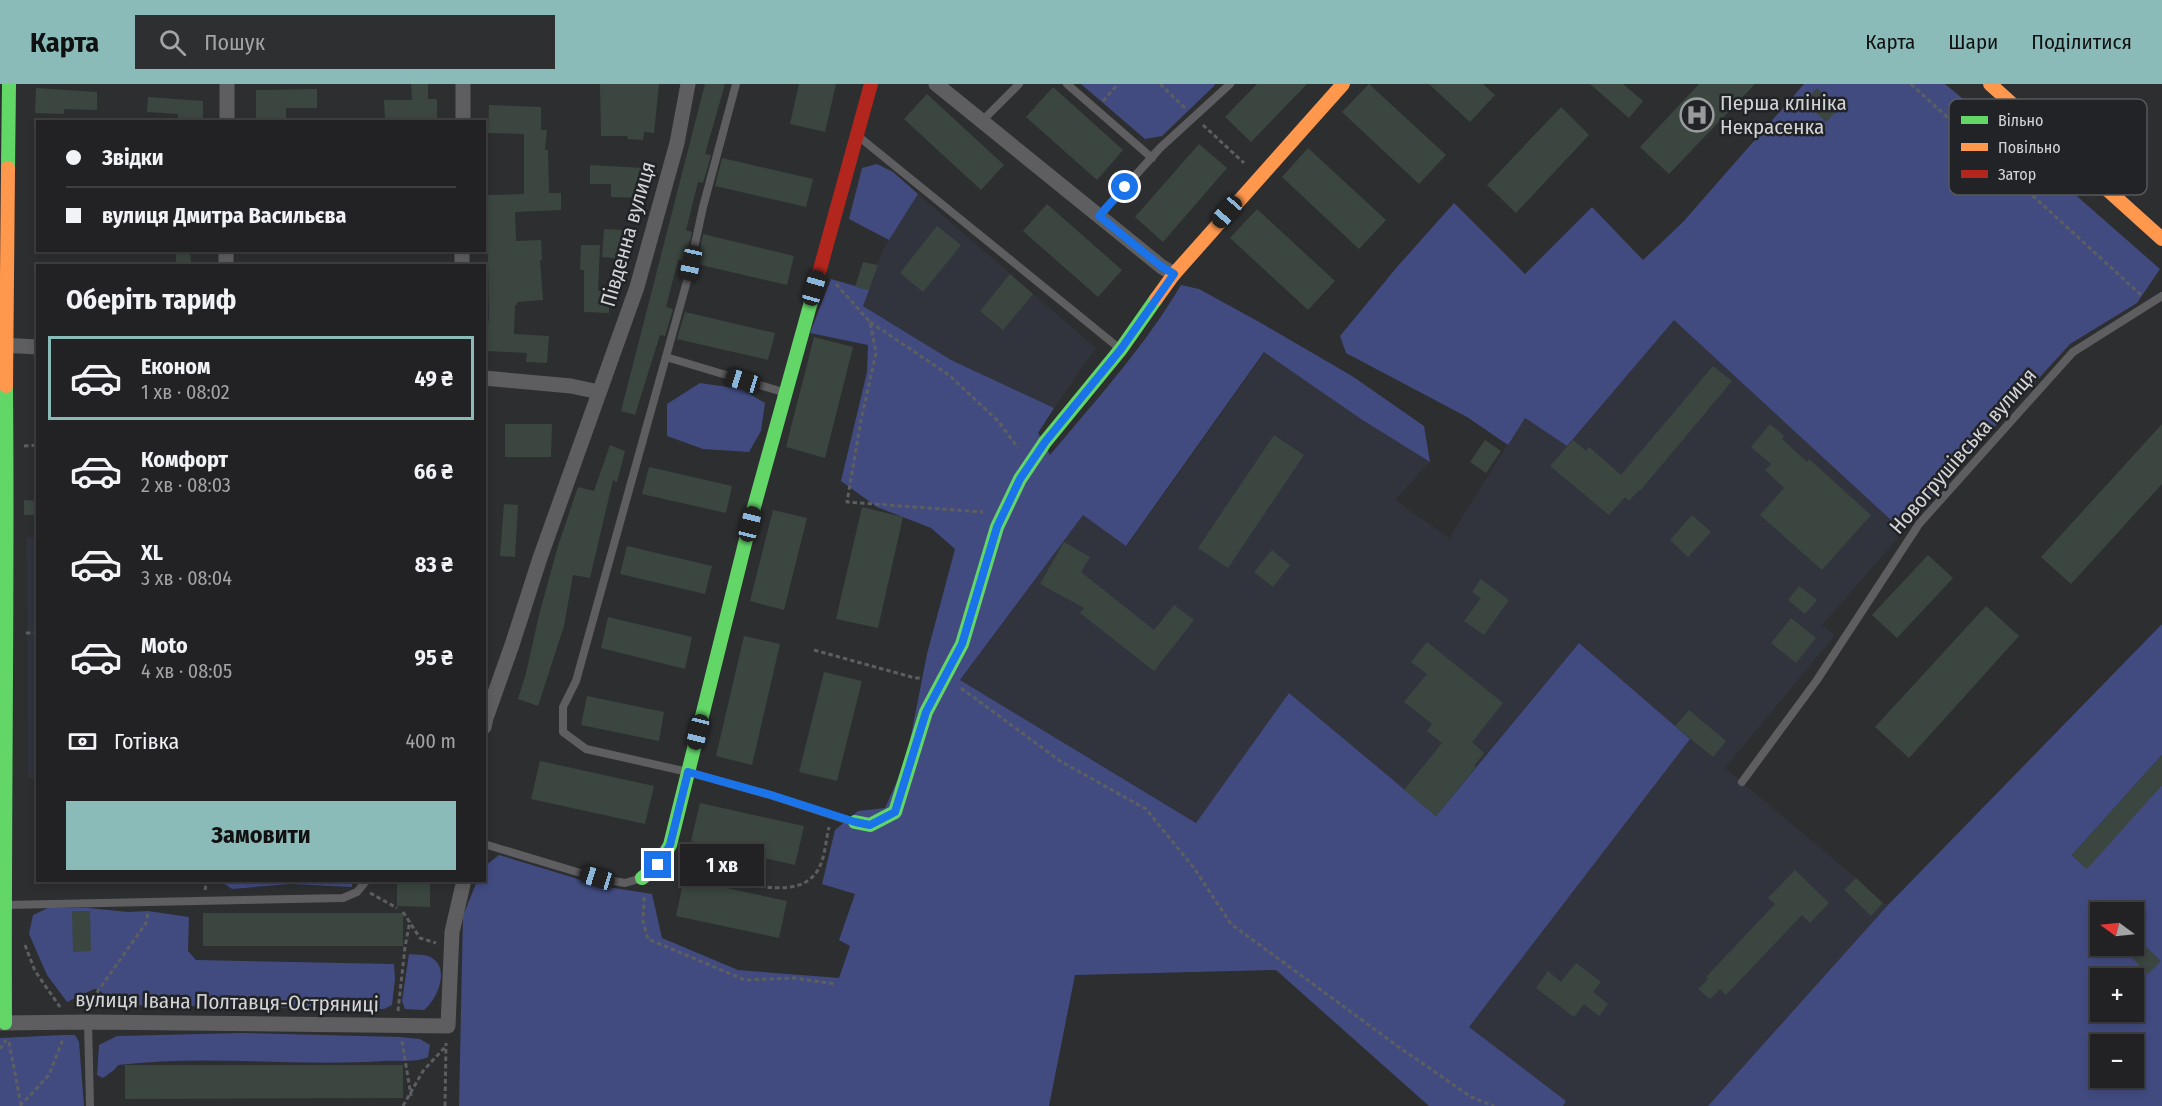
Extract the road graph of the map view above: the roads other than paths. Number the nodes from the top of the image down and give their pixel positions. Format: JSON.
{"nodes":[{"id":1,"x":9,"y":84,"type":"edge"},
{"id":2,"x":227,"y":84,"type":"edge"},
{"id":3,"x":463,"y":84,"type":"edge"},
{"id":4,"x":688,"y":84,"type":"edge"},
{"id":5,"x":736,"y":84,"type":"edge"},
{"id":6,"x":871,"y":84,"type":"edge"},
{"id":7,"x":936,"y":84,"type":"edge"},
{"id":8,"x":1019,"y":84,"type":"edge"},
{"id":9,"x":1067,"y":84,"type":"edge"},
{"id":10,"x":1230,"y":84,"type":"edge"},
{"id":11,"x":1343,"y":84,"type":"edge"},
{"id":12,"x":1990,"y":84,"type":"edge"},
{"id":13,"x":2007,"y":99,"type":"edge"},
{"id":14,"x":227,"y":120,"type":"edge"},
{"id":15,"x":462,"y":120,"type":"edge"},
{"id":16,"x":981,"y":122,"type":"junction"},
{"id":17,"x":857,"y":135,"type":"junction"},
{"id":18,"x":1152,"y":158,"type":"junction"},
{"id":19,"x":2113,"y":195,"type":"edge"},
{"id":20,"x":1099,"y":216,"type":"junction"},
{"id":21,"x":2162,"y":239,"type":"edge"},
{"id":22,"x":1174,"y":274,"type":"junction"},
{"id":23,"x":2162,"y":296,"type":"edge"},
{"id":24,"x":3,"y":346,"type":"edge"},
{"id":25,"x":36,"y":347,"type":"edge"},
{"id":26,"x":1121,"y":349,"type":"junction"},
{"id":27,"x":666,"y":357,"type":"junction"},
{"id":28,"x":486,"y":378,"type":"edge"},
{"id":29,"x":599,"y":392,"type":"junction"},
{"id":30,"x":785,"y":393,"type":"junction"},
{"id":31,"x":486,"y":718,"type":"edge"},
{"id":32,"x":688,"y":772,"type":"junction"},
{"id":33,"x":1742,"y":782,"type":"dead end"},
{"id":34,"x":855,"y":822,"type":"joint"},
{"id":35,"x":486,"y":845,"type":"edge"},
{"id":36,"x":638,"y":880,"type":"joint"},
{"id":37,"x":464,"y":882,"type":"edge"},
{"id":38,"x":364,"y":884,"type":"edge"},
{"id":39,"x":4,"y":905,"type":"junction"},
{"id":40,"x":88,"y":1016,"type":"junction"},
{"id":41,"x":2,"y":1023,"type":"edge"},
{"id":42,"x":90,"y":1106,"type":"edge"}],
"edges":[{"from":1,"to":24,"type":"street"},
{"from":2,"to":14,"type":"street"},
{"from":3,"to":15,"type":"street"},
{"from":4,"to":29,"type":"street","name":"Південна вулиця"},
{"from":5,"to":27,"type":"lane"},
{"from":6,"to":17,"type":"street"},
{"from":7,"to":16,"type":"street"},
{"from":8,"to":16,"type":"lane"},
{"from":9,"to":18,"type":"lane"},
{"from":10,"to":18,"type":"lane"},
{"from":11,"to":22,"type":"street"},
{"from":12,"to":13,"type":"street"},
{"from":16,"to":20,"type":"street"},
{"from":17,"to":26,"type":"lane"},
{"from":17,"to":30,"type":"street"},
{"from":18,"to":20,"type":"lane"},
{"from":19,"to":21,"type":"street"},
{"from":20,"to":22,"type":"street"},
{"from":22,"to":26,"type":"street"},
{"from":23,"to":33,"type":"lane","name":"Новогрушівська вулиця"},
{"from":24,"to":25,"type":"street"},
{"from":24,"to":39,"type":"street"},
{"from":26,"to":34,"type":"street"},
{"from":27,"to":30,"type":"lane"},
{"from":27,"to":32,"type":"lane"},
{"from":28,"to":29,"type":"street"},
{"from":29,"to":31,"type":"street","name":"Південна вулиця"},
{"from":30,"to":32,"type":"street"},
{"from":32,"to":34,"type":"lane"},
{"from":32,"to":36,"type":"street"},
{"from":35,"to":36,"type":"lane"},
{"from":37,"to":40,"type":"street","name":"вулиця Івана Полтавця-Остряниці"},
{"from":38,"to":39,"type":"lane"},
{"from":39,"to":41,"type":"street"},
{"from":40,"to":41,"type":"street","name":"вулиця Івана Полтавця-Остряниці"},
{"from":40,"to":42,"type":"lane"}]}
